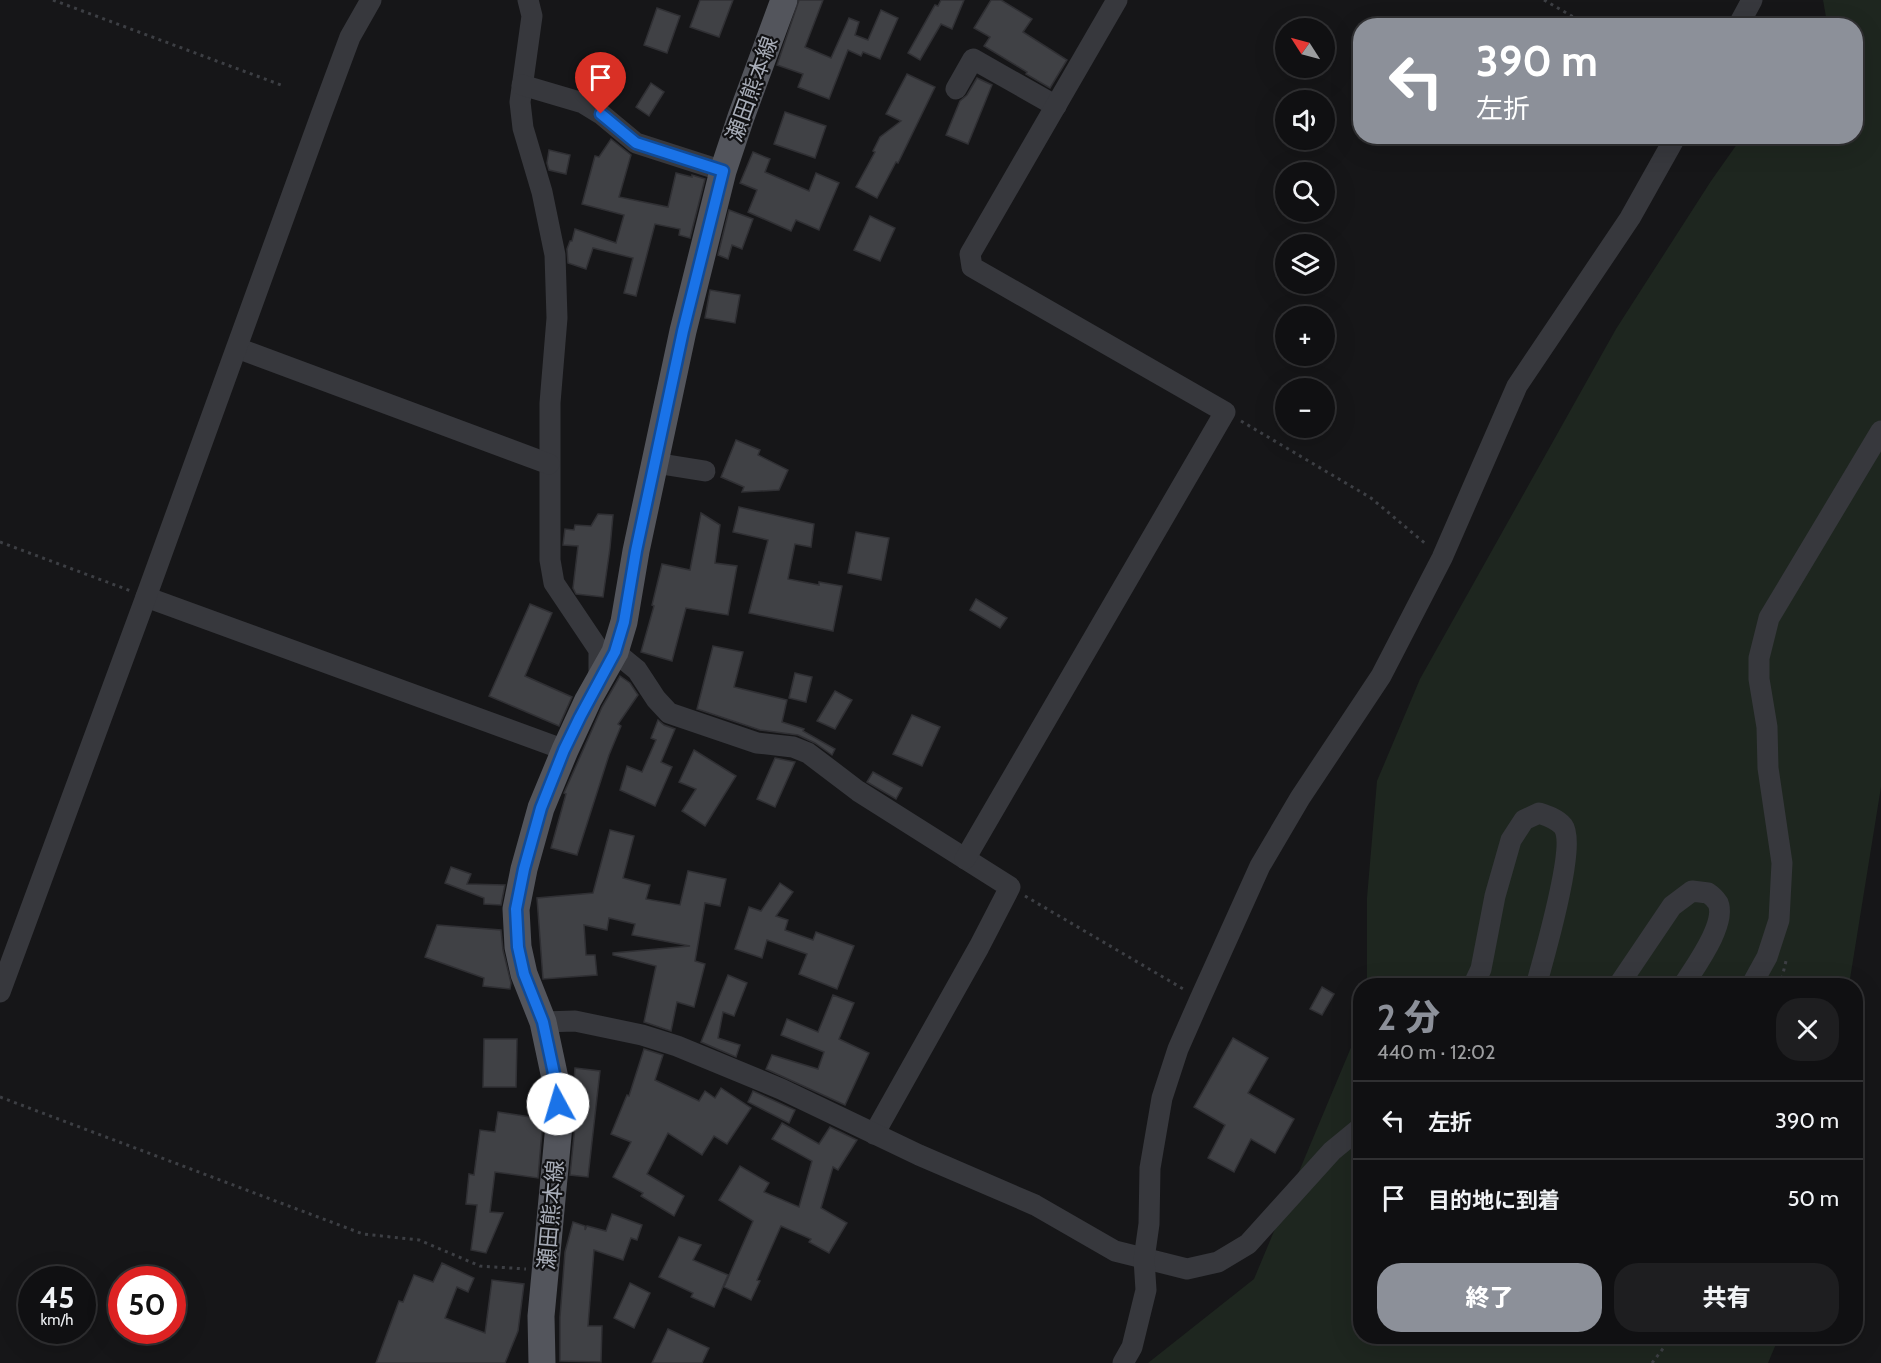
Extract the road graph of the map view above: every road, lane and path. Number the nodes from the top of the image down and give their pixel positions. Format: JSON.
{"nodes":[{"id":1,"x":53,"y":0,"type":"edge"},
{"id":2,"x":371,"y":0,"type":"edge"},
{"id":3,"x":528,"y":0,"type":"edge"},
{"id":4,"x":784,"y":0,"type":"edge"},
{"id":5,"x":1118,"y":0,"type":"edge"},
{"id":6,"x":1544,"y":0,"type":"edge"},
{"id":7,"x":1752,"y":0,"type":"edge"},
{"id":8,"x":1575,"y":18,"type":"edge"},
{"id":9,"x":1742,"y":18,"type":"edge"},
{"id":10,"x":281,"y":85,"type":"dead end"},
{"id":11,"x":522,"y":85,"type":"junction"},
{"id":12,"x":956,"y":88,"type":"dead end"},
{"id":13,"x":1056,"y":106,"type":"junction"},
{"id":14,"x":1672,"y":144,"type":"edge"},
{"id":15,"x":723,"y":171,"type":"junction"},
{"id":16,"x":237,"y":348,"type":"junction"},
{"id":17,"x":1226,"y":412,"type":"junction"},
{"id":18,"x":1881,"y":431,"type":"edge"},
{"id":19,"x":655,"y":463,"type":"junction"},
{"id":20,"x":549,"y":464,"type":"junction"},
{"id":21,"x":705,"y":471,"type":"dead end"},
{"id":22,"x":0,"y":542,"type":"edge"},
{"id":23,"x":1442,"y":558,"type":"junction"},
{"id":24,"x":146,"y":597,"type":"junction"},
{"id":25,"x":615,"y":652,"type":"junction"},
{"id":26,"x":599,"y":681,"type":"junction"},
{"id":27,"x":564,"y":750,"type":"junction"},
{"id":28,"x":965,"y":858,"type":"junction"},
{"id":29,"x":1010,"y":887,"type":"junction"},
{"id":30,"x":1477,"y":978,"type":"edge"},
{"id":31,"x":1538,"y":978,"type":"edge"},
{"id":32,"x":1623,"y":978,"type":"edge"},
{"id":33,"x":1688,"y":978,"type":"edge"},
{"id":34,"x":1755,"y":978,"type":"edge"},
{"id":35,"x":0,"y":992,"type":"edge"},
{"id":36,"x":1200,"y":999,"type":"junction"},
{"id":37,"x":543,"y":1022,"type":"junction"},
{"id":38,"x":0,"y":1097,"type":"edge"},
{"id":39,"x":873,"y":1134,"type":"junction"},
{"id":40,"x":1353,"y":1134,"type":"edge"},
{"id":41,"x":1144,"y":1259,"type":"junction"},
{"id":42,"x":546,"y":1270,"type":"junction"},
{"id":43,"x":1665,"y":1344,"type":"edge"},
{"id":44,"x":542,"y":1363,"type":"edge"},
{"id":45,"x":1123,"y":1363,"type":"edge"},
{"id":46,"x":1652,"y":1363,"type":"edge"}],
"edges":[{"from":1,"to":10,"type":"path"},
{"from":2,"to":16,"type":"street"},
{"from":3,"to":11,"type":"street"},
{"from":4,"to":15,"type":"main road","name":"瀬田熊本線"},
{"from":5,"to":13,"type":"street"},
{"from":6,"to":8,"type":"path"},
{"from":7,"to":9,"type":"street"},
{"from":11,"to":15,"type":"street"},
{"from":11,"to":20,"type":"street"},
{"from":12,"to":13,"type":"street"},
{"from":13,"to":17,"type":"street"},
{"from":14,"to":23,"type":"street"},
{"from":15,"to":19,"type":"main road","name":"瀬田熊本線"},
{"from":16,"to":20,"type":"street"},
{"from":16,"to":24,"type":"street"},
{"from":17,"to":23,"type":"path"},
{"from":17,"to":28,"type":"street"},
{"from":18,"to":34,"type":"street"},
{"from":19,"to":21,"type":"street"},
{"from":19,"to":25,"type":"main road","name":"瀬田熊本線"},
{"from":20,"to":26,"type":"street"},
{"from":22,"to":24,"type":"path"},
{"from":23,"to":36,"type":"street"},
{"from":24,"to":27,"type":"street"},
{"from":24,"to":35,"type":"street"},
{"from":25,"to":26,"type":"main road","name":"瀬田熊本線"},
{"from":25,"to":28,"type":"street"},
{"from":26,"to":27,"type":"main road","name":"瀬田熊本線"},
{"from":27,"to":37,"type":"main road","name":"瀬田熊本線"},
{"from":28,"to":29,"type":"street"},
{"from":29,"to":36,"type":"path"},
{"from":29,"to":39,"type":"street"},
{"from":30,"to":31,"type":"street"},
{"from":32,"to":33,"type":"street"},
{"from":36,"to":41,"type":"street"},
{"from":37,"to":39,"type":"street"},
{"from":37,"to":42,"type":"main road","name":"瀬田熊本線"},
{"from":38,"to":42,"type":"path"},
{"from":39,"to":41,"type":"street"},
{"from":40,"to":41,"type":"street"},
{"from":41,"to":45,"type":"street"},
{"from":42,"to":44,"type":"main road","name":"瀬田熊本線"},
{"from":43,"to":46,"type":"path"}]}
